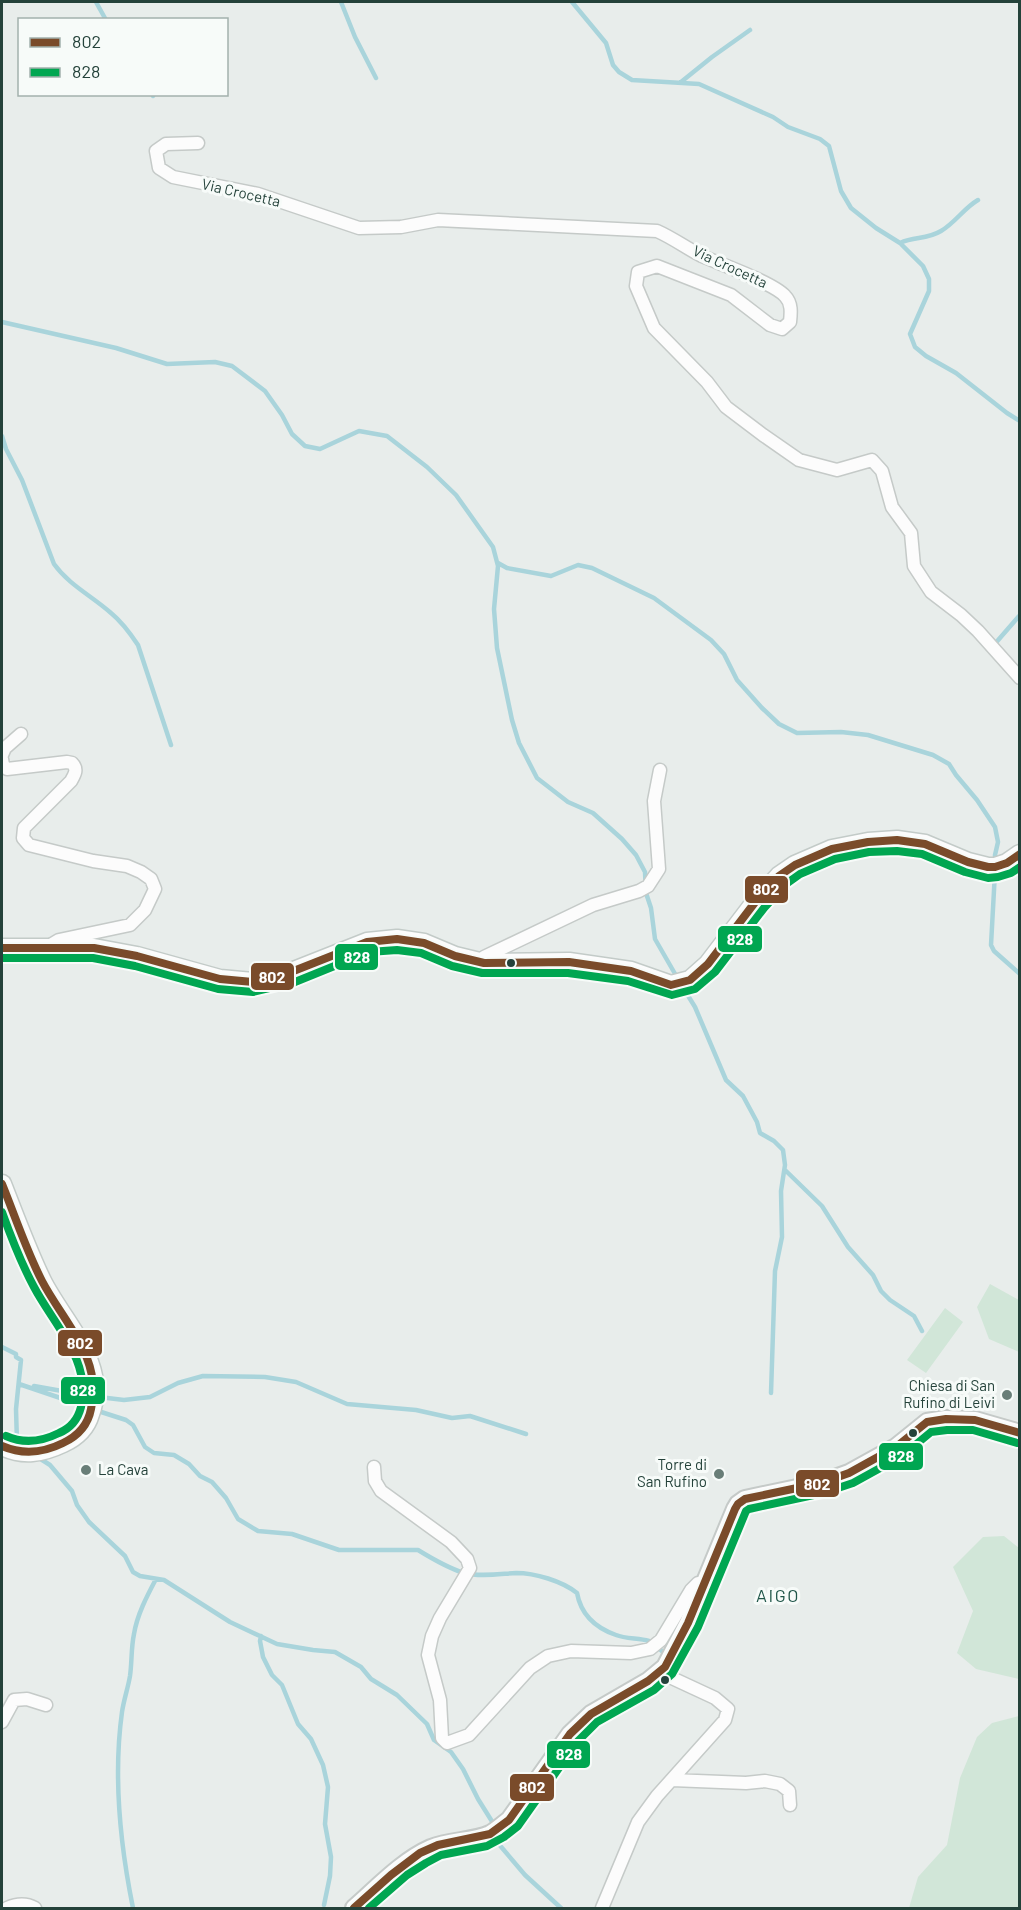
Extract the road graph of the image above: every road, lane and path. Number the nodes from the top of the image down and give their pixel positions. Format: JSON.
{"nodes":[{"id":1,"x":198,"y":143,"type":"dead end"},
{"id":2,"x":1020,"y":678,"type":"edge"},
{"id":3,"x":21,"y":734,"type":"dead end"},
{"id":4,"x":2,"y":757,"type":"edge"},
{"id":5,"x":660,"y":770,"type":"dead end"},
{"id":6,"x":1020,"y":854,"type":"edge"},
{"id":7,"x":2,"y":948,"type":"edge"},
{"id":8,"x":45,"y":948,"type":"junction"},
{"id":9,"x":481,"y":962,"type":"junction"},
{"id":10,"x":2,"y":1184,"type":"edge"},
{"id":11,"x":1020,"y":1433,"type":"edge"},
{"id":12,"x":2,"y":1446,"type":"edge"},
{"id":13,"x":374,"y":1467,"type":"dead end"},
{"id":14,"x":704,"y":1583,"type":"junction"},
{"id":15,"x":659,"y":1672,"type":"junction"},
{"id":16,"x":46,"y":1705,"type":"dead end"},
{"id":17,"x":2,"y":1722,"type":"edge"},
{"id":18,"x":672,"y":1780,"type":"junction"},
{"id":19,"x":790,"y":1805,"type":"dead end"},
{"id":20,"x":7,"y":1908,"type":"edge"},
{"id":21,"x":35,"y":1908,"type":"edge"},
{"id":22,"x":354,"y":1908,"type":"edge"},
{"id":23,"x":602,"y":1908,"type":"edge"}],
"edges":[{"from":1,"to":2,"type":"street","name":"Via Crocetta"},
{"from":3,"to":4,"type":"street"},
{"from":4,"to":8,"type":"street"},
{"from":5,"to":9,"type":"street"},
{"from":6,"to":9,"type":"main road"},
{"from":7,"to":8,"type":"main road"},
{"from":8,"to":9,"type":"main road"},
{"from":10,"to":12,"type":"main road"},
{"from":11,"to":14,"type":"street"},
{"from":13,"to":14,"type":"street"},
{"from":14,"to":15,"type":"street"},
{"from":15,"to":18,"type":"street"},
{"from":15,"to":22,"type":"street"},
{"from":16,"to":17,"type":"street"},
{"from":18,"to":19,"type":"street"},
{"from":18,"to":23,"type":"street"},
{"from":20,"to":21,"type":"street"}]}
